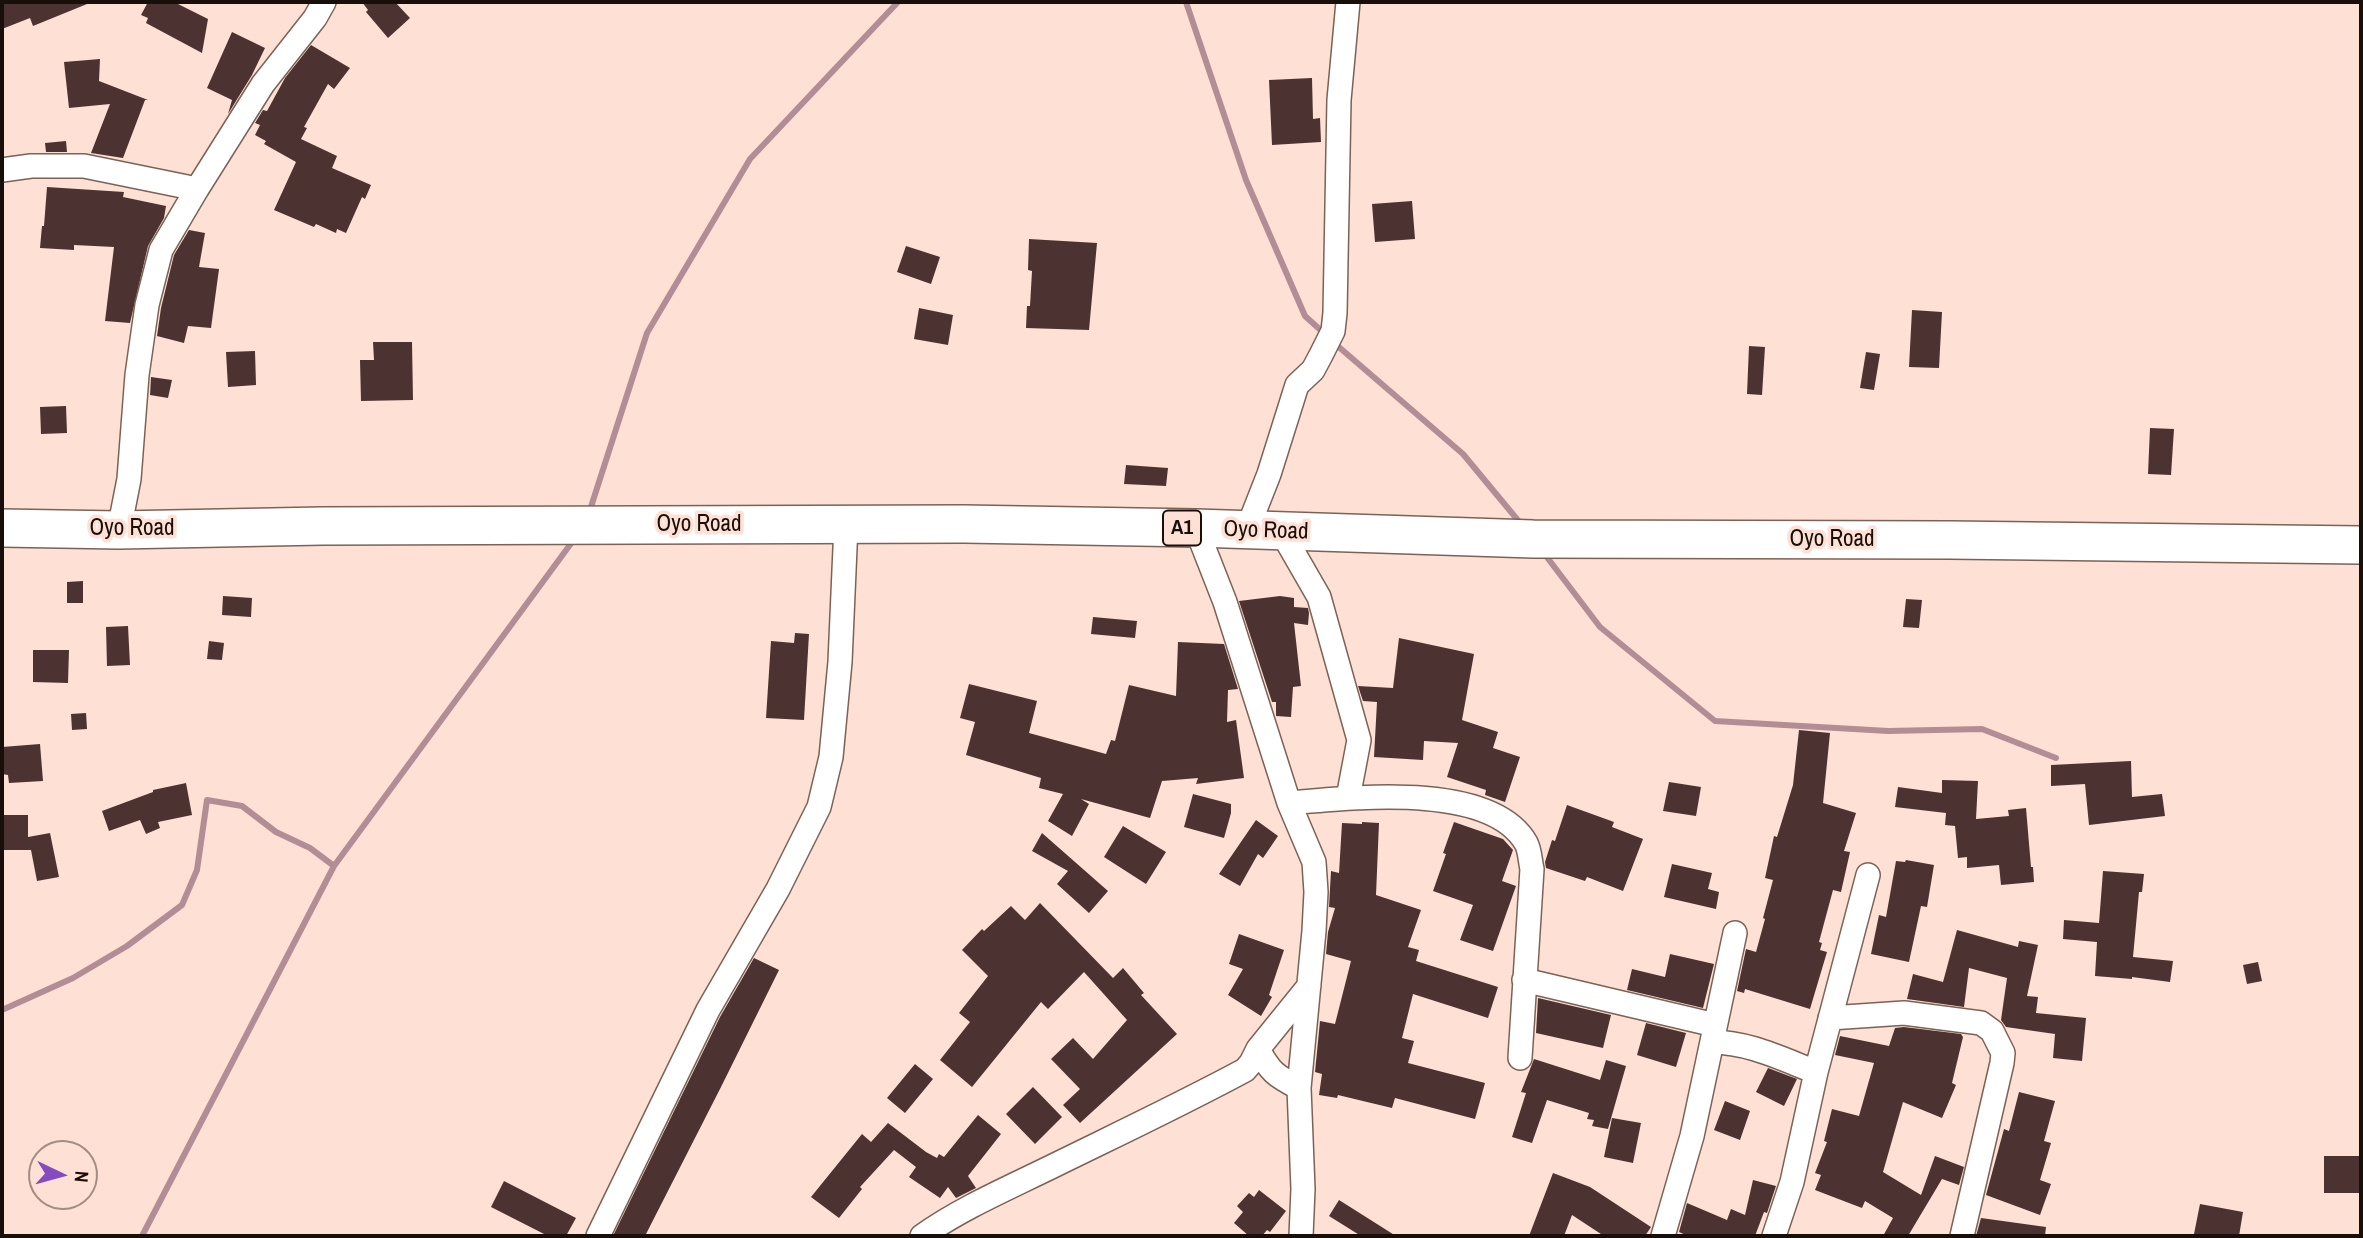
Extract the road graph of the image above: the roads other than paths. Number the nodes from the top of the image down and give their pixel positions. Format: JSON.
{"nodes":[{"id":1,"x":324,"y":2,"type":"edge"},
{"id":2,"x":1348,"y":2,"type":"edge"},
{"id":3,"x":2,"y":170,"type":"edge"},
{"id":4,"x":197,"y":189,"type":"junction"},
{"id":5,"x":846,"y":525,"type":"junction"},
{"id":6,"x":2,"y":528,"type":"edge"},
{"id":7,"x":1196,"y":528,"type":"junction"},
{"id":8,"x":119,"y":530,"type":"junction"},
{"id":9,"x":1264,"y":531,"type":"junction"},
{"id":10,"x":2361,"y":545,"type":"edge"},
{"id":11,"x":1348,"y":798,"type":"junction"},
{"id":12,"x":1289,"y":803,"type":"junction"},
{"id":13,"x":1868,"y":875,"type":"dead end"},
{"id":14,"x":1735,"y":933,"type":"dead end"},
{"id":15,"x":1524,"y":980,"type":"junction"},
{"id":16,"x":1309,"y":986,"type":"junction"},
{"id":17,"x":1830,"y":1018,"type":"junction"},
{"id":18,"x":1713,"y":1033,"type":"junction"},
{"id":19,"x":1258,"y":1049,"type":"junction"},
{"id":20,"x":1520,"y":1058,"type":"dead end"},
{"id":21,"x":1816,"y":1072,"type":"junction"},
{"id":22,"x":1299,"y":1088,"type":"junction"},
{"id":23,"x":598,"y":1236,"type":"edge"},
{"id":24,"x":922,"y":1236,"type":"edge"},
{"id":25,"x":1301,"y":1236,"type":"edge"},
{"id":26,"x":1663,"y":1236,"type":"edge"},
{"id":27,"x":1774,"y":1236,"type":"edge"},
{"id":28,"x":1962,"y":1236,"type":"edge"}],
"edges":[{"from":1,"to":4,"type":"street"},
{"from":2,"to":9,"type":"street"},
{"from":3,"to":4,"type":"street"},
{"from":4,"to":8,"type":"street"},
{"from":5,"to":7,"type":"highway","name":"Oyo Road","number":"A1"},
{"from":5,"to":8,"type":"highway","name":"Oyo Road","number":"A1"},
{"from":5,"to":23,"type":"street"},
{"from":6,"to":8,"type":"highway","name":"Oyo Road","number":"A1"},
{"from":7,"to":9,"type":"highway","name":"Oyo Road","number":"A1"},
{"from":7,"to":12,"type":"street"},
{"from":9,"to":10,"type":"highway","name":"Oyo Road","number":"A1"},
{"from":9,"to":11,"type":"street"},
{"from":11,"to":12,"type":"street"},
{"from":11,"to":15,"type":"street"},
{"from":12,"to":16,"type":"street"},
{"from":13,"to":17,"type":"street"},
{"from":14,"to":18,"type":"street"},
{"from":15,"to":18,"type":"street"},
{"from":15,"to":20,"type":"street"},
{"from":16,"to":19,"type":"street"},
{"from":16,"to":22,"type":"street"},
{"from":17,"to":21,"type":"street"},
{"from":17,"to":28,"type":"street"},
{"from":18,"to":21,"type":"street"},
{"from":18,"to":26,"type":"street"},
{"from":19,"to":22,"type":"street"},
{"from":19,"to":24,"type":"street"},
{"from":21,"to":27,"type":"street"},
{"from":22,"to":25,"type":"street"}]}
